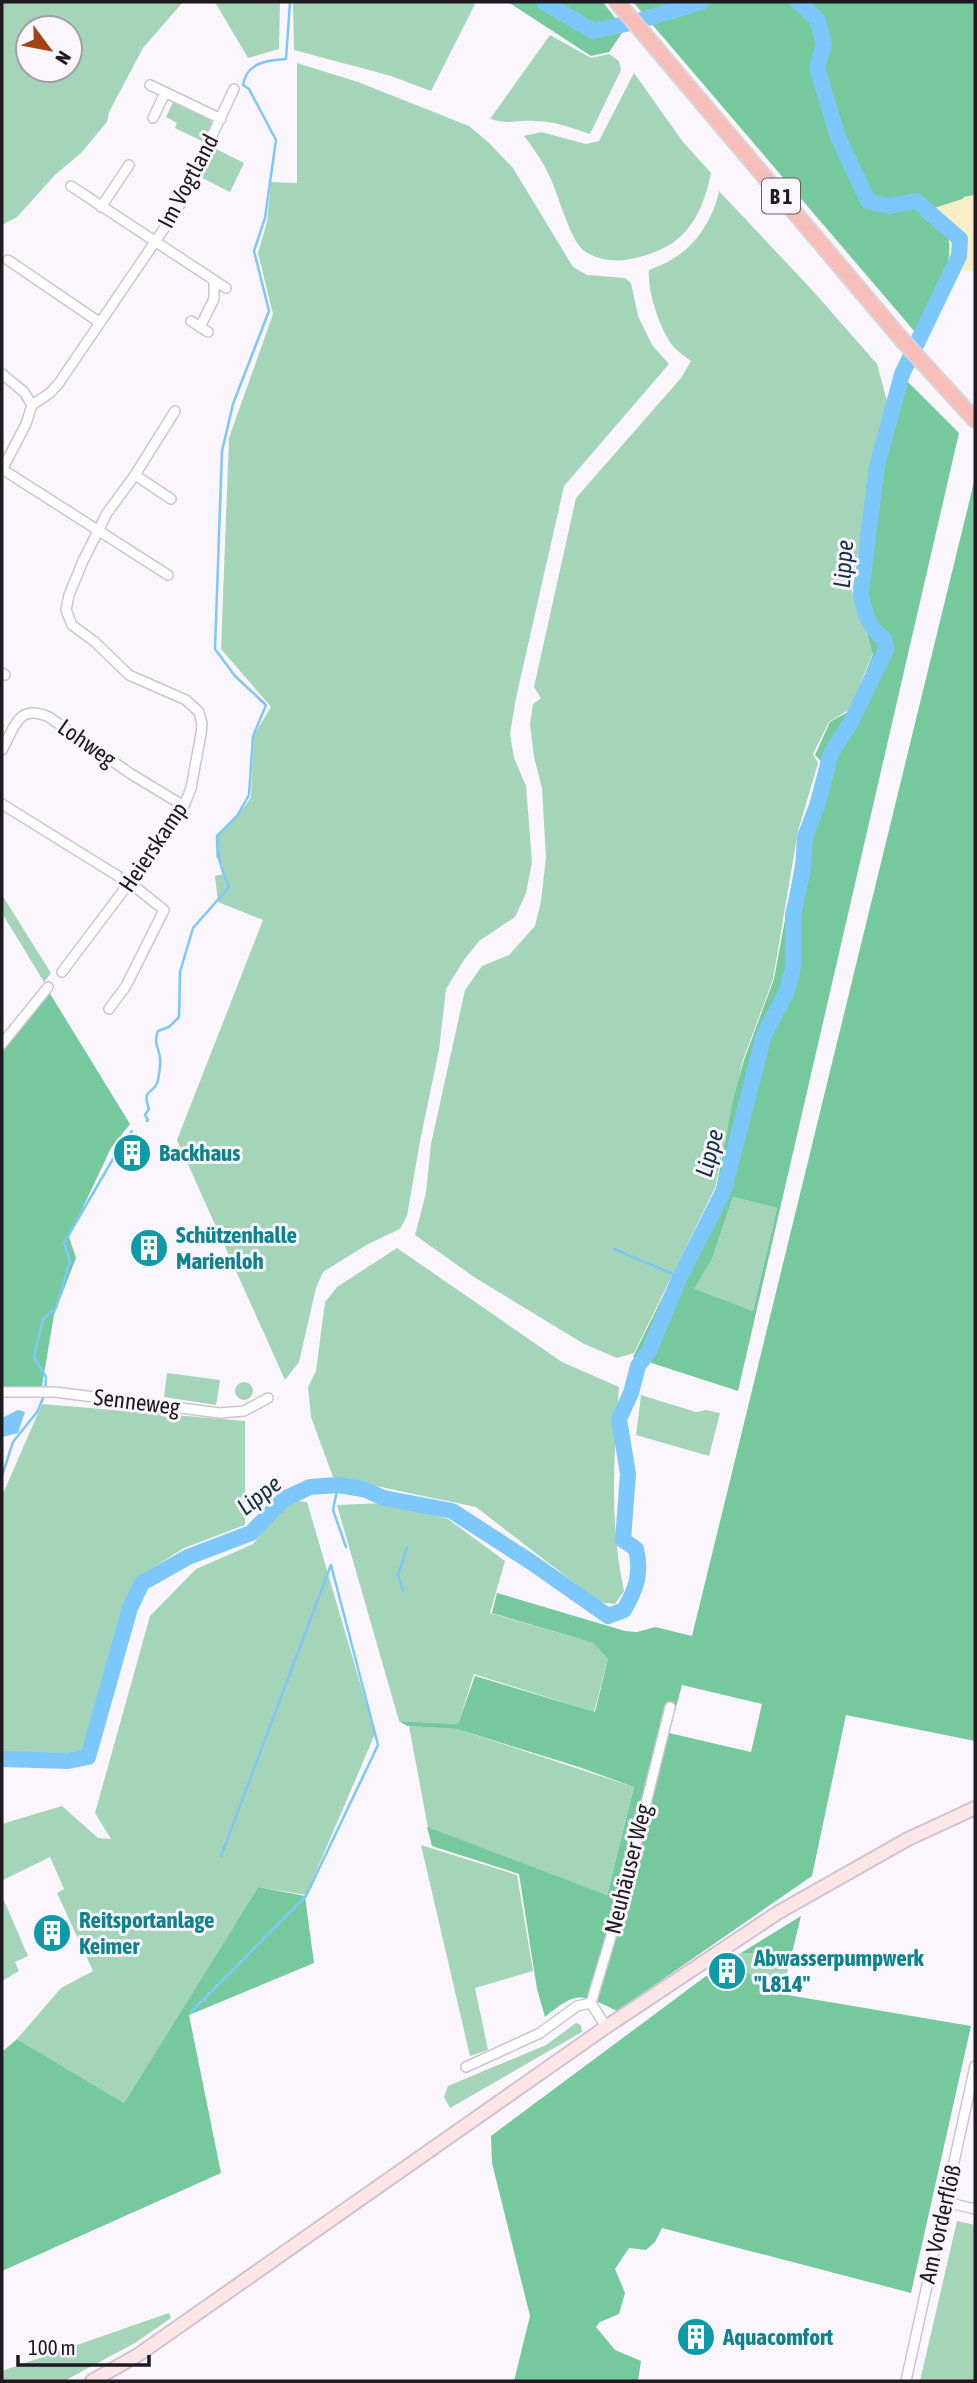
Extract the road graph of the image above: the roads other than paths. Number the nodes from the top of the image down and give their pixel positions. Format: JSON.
{"nodes":[{"id":1,"x":619,"y":5,"type":"edge"},
{"id":2,"x":150,"y":85,"type":"dead end"},
{"id":3,"x":234,"y":89,"type":"dead end"},
{"id":4,"x":165,"y":93,"type":"junction"},
{"id":5,"x":153,"y":118,"type":"dead end"},
{"id":6,"x":221,"y":119,"type":"junction"},
{"id":7,"x":130,"y":165,"type":"dead end"},
{"id":8,"x":71,"y":186,"type":"dead end"},
{"id":9,"x":101,"y":207,"type":"junction"},
{"id":10,"x":154,"y":242,"type":"junction"},
{"id":11,"x":8,"y":260,"type":"dead end"},
{"id":12,"x":214,"y":281,"type":"junction"},
{"id":13,"x":226,"y":288,"type":"dead end"},
{"id":14,"x":191,"y":321,"type":"dead end"},
{"id":15,"x":99,"y":322,"type":"junction"},
{"id":16,"x":2,"y":374,"type":"edge"},
{"id":17,"x":32,"y":405,"type":"junction"},
{"id":18,"x":175,"y":411,"type":"dead end"},
{"id":19,"x":975,"y":419,"type":"edge"},
{"id":20,"x":2,"y":469,"type":"edge"},
{"id":21,"x":135,"y":475,"type":"junction"},
{"id":22,"x":171,"y":499,"type":"dead end"},
{"id":23,"x":98,"y":530,"type":"junction"},
{"id":24,"x":168,"y":575,"type":"dead end"},
{"id":25,"x":2,"y":750,"type":"edge"},
{"id":26,"x":2,"y":804,"type":"edge"},
{"id":27,"x":184,"y":806,"type":"junction"},
{"id":28,"x":129,"y":884,"type":"junction"},
{"id":29,"x":62,"y":972,"type":"dead end"},
{"id":30,"x":48,"y":987,"type":"dead end"},
{"id":31,"x":109,"y":1009,"type":"dead end"},
{"id":32,"x":2,"y":1044,"type":"edge"},
{"id":33,"x":2,"y":1392,"type":"edge"},
{"id":34,"x":268,"y":1398,"type":"dead end"},
{"id":35,"x":670,"y":1707,"type":"dead end"},
{"id":36,"x":975,"y":1808,"type":"edge"},
{"id":37,"x":591,"y":2003,"type":"junction"},
{"id":38,"x":607,"y":2027,"type":"junction"},
{"id":39,"x":975,"y":2066,"type":"edge"},
{"id":40,"x":466,"y":2067,"type":"dead end"},
{"id":41,"x":945,"y":2202,"type":"junction"},
{"id":42,"x":975,"y":2209,"type":"edge"},
{"id":43,"x":92,"y":2381,"type":"edge"},
{"id":44,"x":906,"y":2381,"type":"edge"}],
"edges":[{"from":1,"to":19,"type":"highway","number":"B 1"},
{"from":2,"to":4,"type":"street","name":"Im Vogtland"},
{"from":3,"to":6,"type":"street","name":"Im Vogtland"},
{"from":4,"to":5,"type":"street"},
{"from":4,"to":6,"type":"street","name":"Im Vogtland"},
{"from":6,"to":10,"type":"street","name":"Im Vogtland"},
{"from":7,"to":9,"type":"street"},
{"from":8,"to":9,"type":"street","name":"Im Vogtland"},
{"from":9,"to":10,"type":"street","name":"Im Vogtland"},
{"from":10,"to":12,"type":"street","name":"Im Vogtland"},
{"from":10,"to":15,"type":"street","name":"Im Vogtland"},
{"from":11,"to":15,"type":"street"},
{"from":12,"to":13,"type":"street","name":"Im Vogtland"},
{"from":12,"to":14,"type":"street"},
{"from":15,"to":17,"type":"street","name":"Im Vogtland"},
{"from":16,"to":17,"type":"street"},
{"from":17,"to":20,"type":"street","name":"Im Vogtland"},
{"from":18,"to":21,"type":"street"},
{"from":20,"to":23,"type":"street"},
{"from":21,"to":22,"type":"street"},
{"from":21,"to":23,"type":"street"},
{"from":23,"to":24,"type":"street"},
{"from":23,"to":27,"type":"street","name":"Heierskamp"},
{"from":25,"to":27,"type":"street","name":"Lohweg"},
{"from":26,"to":28,"type":"street"},
{"from":27,"to":28,"type":"street","name":"Heierskamp"},
{"from":28,"to":29,"type":"street","name":"Heierskamp"},
{"from":28,"to":31,"type":"street"},
{"from":30,"to":32,"type":"street"},
{"from":33,"to":34,"type":"street","name":"Senneweg"},
{"from":35,"to":37,"type":"street","name":"Neuhäuser Weg"},
{"from":36,"to":38,"type":"main road"},
{"from":37,"to":38,"type":"street"},
{"from":37,"to":40,"type":"street"},
{"from":38,"to":43,"type":"main road"},
{"from":39,"to":41,"type":"street","name":"Am Vorderflöß"},
{"from":41,"to":42,"type":"street"},
{"from":41,"to":44,"type":"street","name":"Am Vorderflöß"}]}
